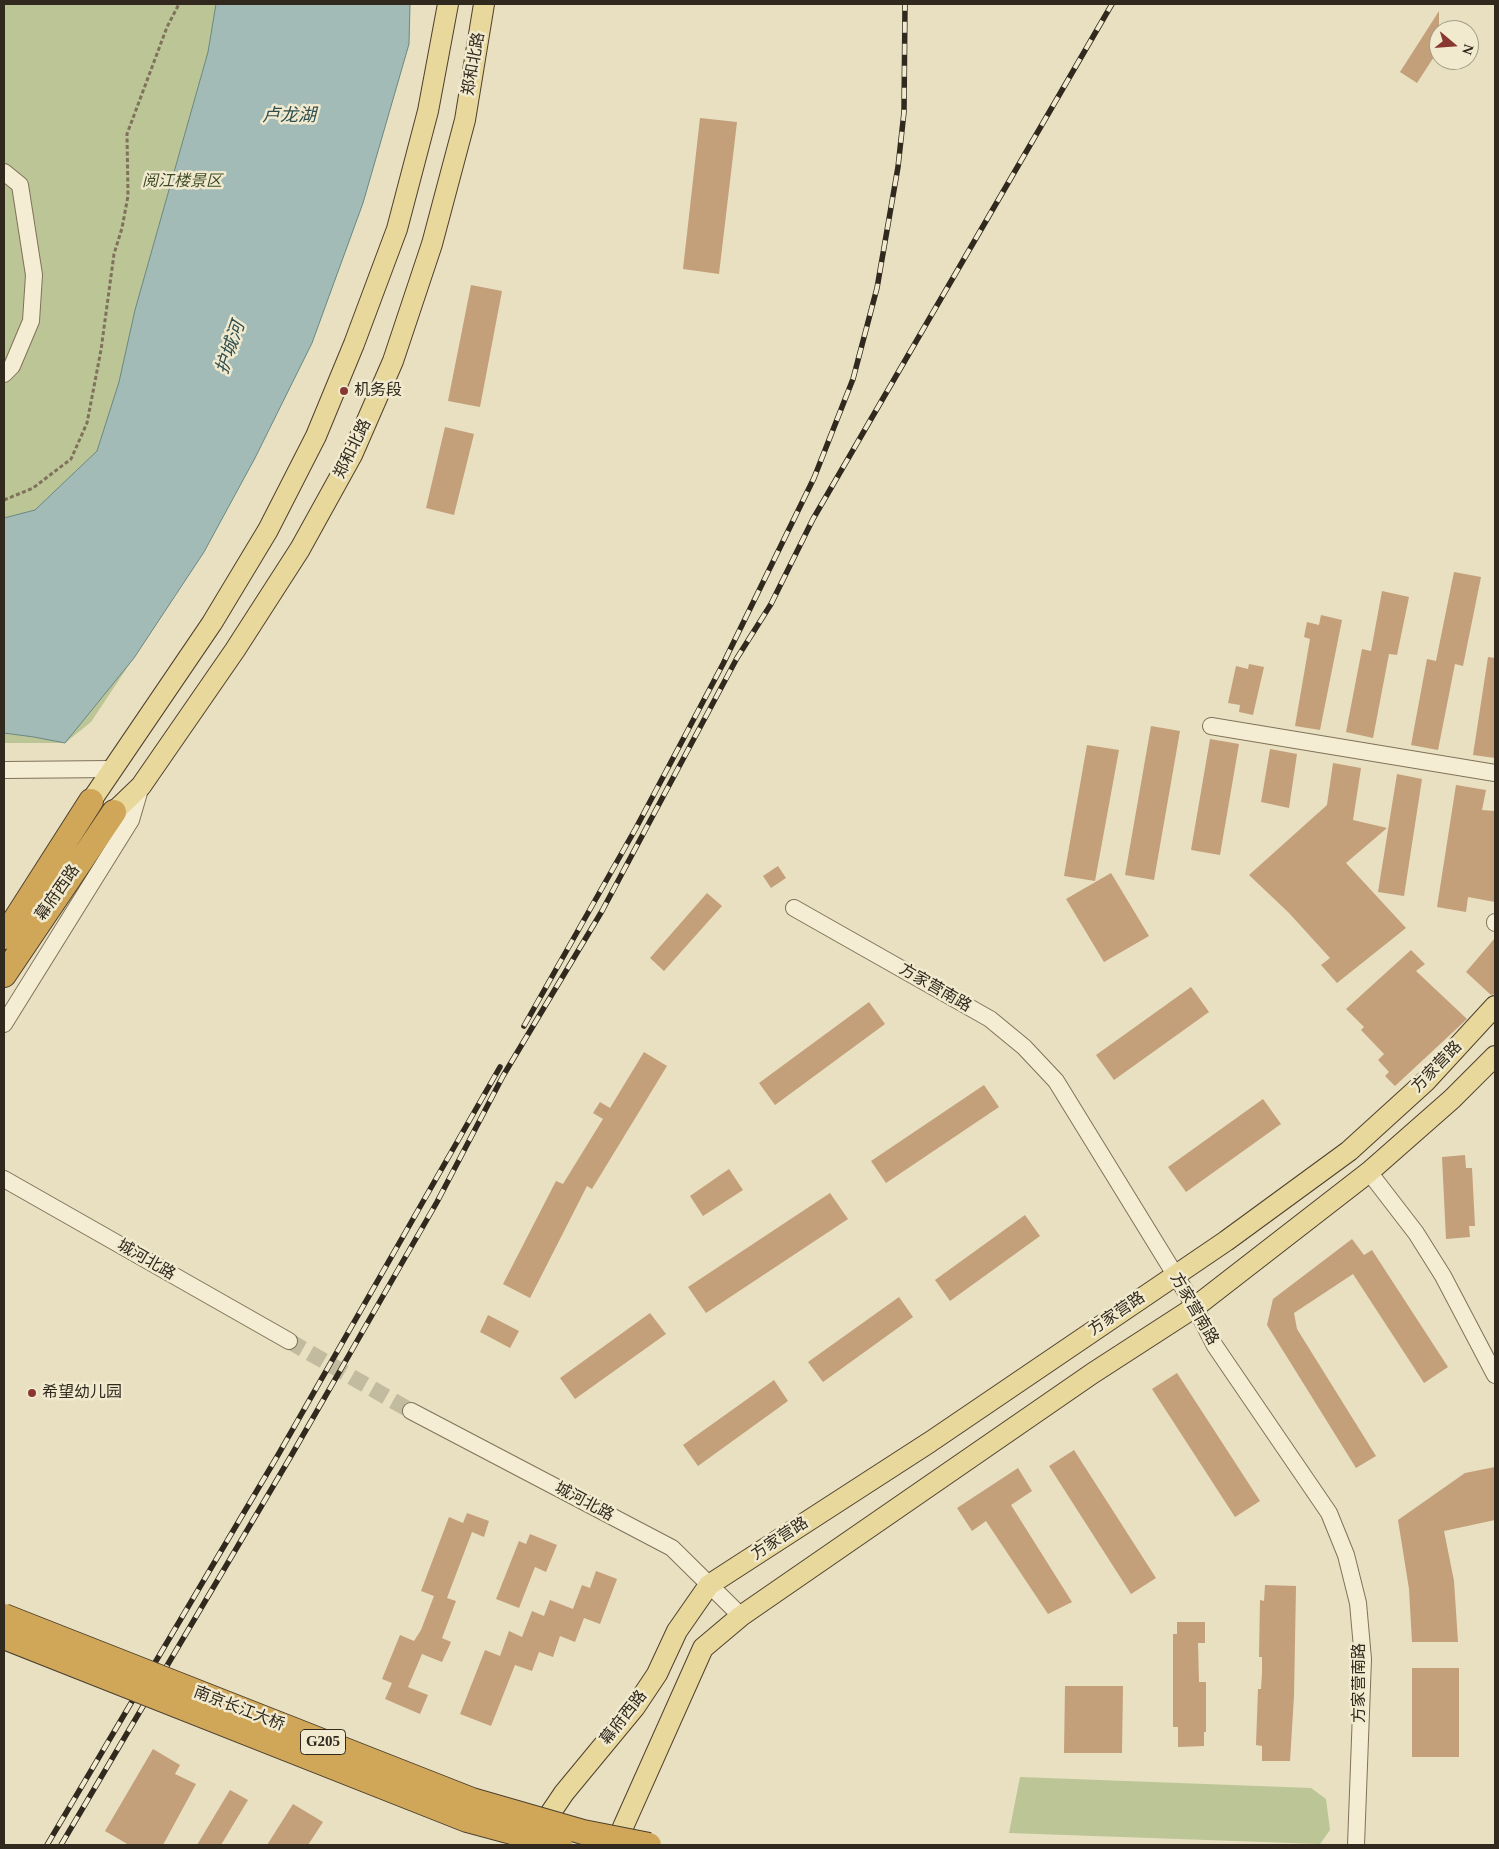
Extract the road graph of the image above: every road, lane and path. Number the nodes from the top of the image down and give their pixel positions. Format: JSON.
{"nodes":[{"id":1,"x":179,"y":4,"type":"edge"},
{"id":2,"x":448,"y":4,"type":"edge"},
{"id":3,"x":484,"y":4,"type":"edge"},
{"id":4,"x":4,"y":172,"type":"edge"},
{"id":5,"x":4,"y":374,"type":"edge"},
{"id":6,"x":4,"y":500,"type":"edge"},
{"id":7,"x":1211,"y":726,"type":"dead end"},
{"id":8,"x":112,"y":769,"type":"junction"},
{"id":9,"x":4,"y":770,"type":"edge"},
{"id":10,"x":1495,"y":773,"type":"edge"},
{"id":11,"x":141,"y":786,"type":"junction"},
{"id":12,"x":92,"y":801,"type":"joint"},
{"id":13,"x":114,"y":812,"type":"joint"},
{"id":14,"x":794,"y":908,"type":"dead end"},
{"id":15,"x":4,"y":937,"type":"edge"},
{"id":16,"x":4,"y":975,"type":"edge"},
{"id":17,"x":1495,"y":1006,"type":"edge"},
{"id":18,"x":4,"y":1024,"type":"edge"},
{"id":19,"x":1495,"y":1056,"type":"edge"},
{"id":20,"x":1369,"y":1172,"type":"junction"},
{"id":21,"x":4,"y":1179,"type":"edge"},
{"id":22,"x":1175,"y":1275,"type":"junction"},
{"id":23,"x":1195,"y":1307,"type":"junction"},
{"id":24,"x":289,"y":1341,"type":"tunnel mouth"},
{"id":25,"x":1495,"y":1375,"type":"edge"},
{"id":26,"x":411,"y":1411,"type":"tunnel mouth"},
{"id":27,"x":709,"y":1585,"type":"junction"},
{"id":28,"x":4,"y":1616,"type":"edge"},
{"id":29,"x":741,"y":1616,"type":"junction"},
{"id":30,"x":4,"y":1637,"type":"edge"},
{"id":31,"x":529,"y":1845,"type":"edge"},
{"id":32,"x":560,"y":1845,"type":"edge"},
{"id":33,"x":615,"y":1845,"type":"edge"},
{"id":34,"x":649,"y":1845,"type":"edge"},
{"id":35,"x":1356,"y":1845,"type":"edge"}],
"edges":[{"from":1,"to":6,"type":"path"},
{"from":2,"to":8,"type":"main road"},
{"from":3,"to":11,"type":"main road","name":"郑和北路"},
{"from":4,"to":5,"type":"street"},
{"from":7,"to":10,"type":"street"},
{"from":8,"to":9,"type":"street"},
{"from":8,"to":12,"type":"main road"},
{"from":11,"to":13,"type":"main road","name":"郑和北路"},
{"from":11,"to":18,"type":"street"},
{"from":12,"to":15,"type":"highway","name":"幕府西路"},
{"from":13,"to":16,"type":"highway","name":"幕府西路"},
{"from":14,"to":22,"type":"street","name":"方家营南路"},
{"from":17,"to":22,"type":"main road","name":"方家营路"},
{"from":19,"to":20,"type":"main road","name":"方家营路"},
{"from":20,"to":23,"type":"main road","name":"方家营路"},
{"from":20,"to":25,"type":"street"},
{"from":21,"to":24,"type":"street","name":"城河北路"},
{"from":22,"to":23,"type":"street","name":"方家营南路"},
{"from":22,"to":27,"type":"main road","name":"方家营路"},
{"from":23,"to":29,"type":"main road","name":"方家营路"},
{"from":23,"to":35,"type":"street","name":"方家营南路"},
{"from":26,"to":27,"type":"street","name":"城河北路"},
{"from":27,"to":29,"type":"street","name":"城河北路"},
{"from":27,"to":31,"type":"main road","name":"幕府西路"},
{"from":28,"to":34,"type":"highway","name":"南京长江大桥","number":"G205","bridge":true},
{"from":29,"to":33,"type":"main road"},
{"from":30,"to":32,"type":"highway","name":"南京长江大桥","number":"G205","bridge":true}]}
